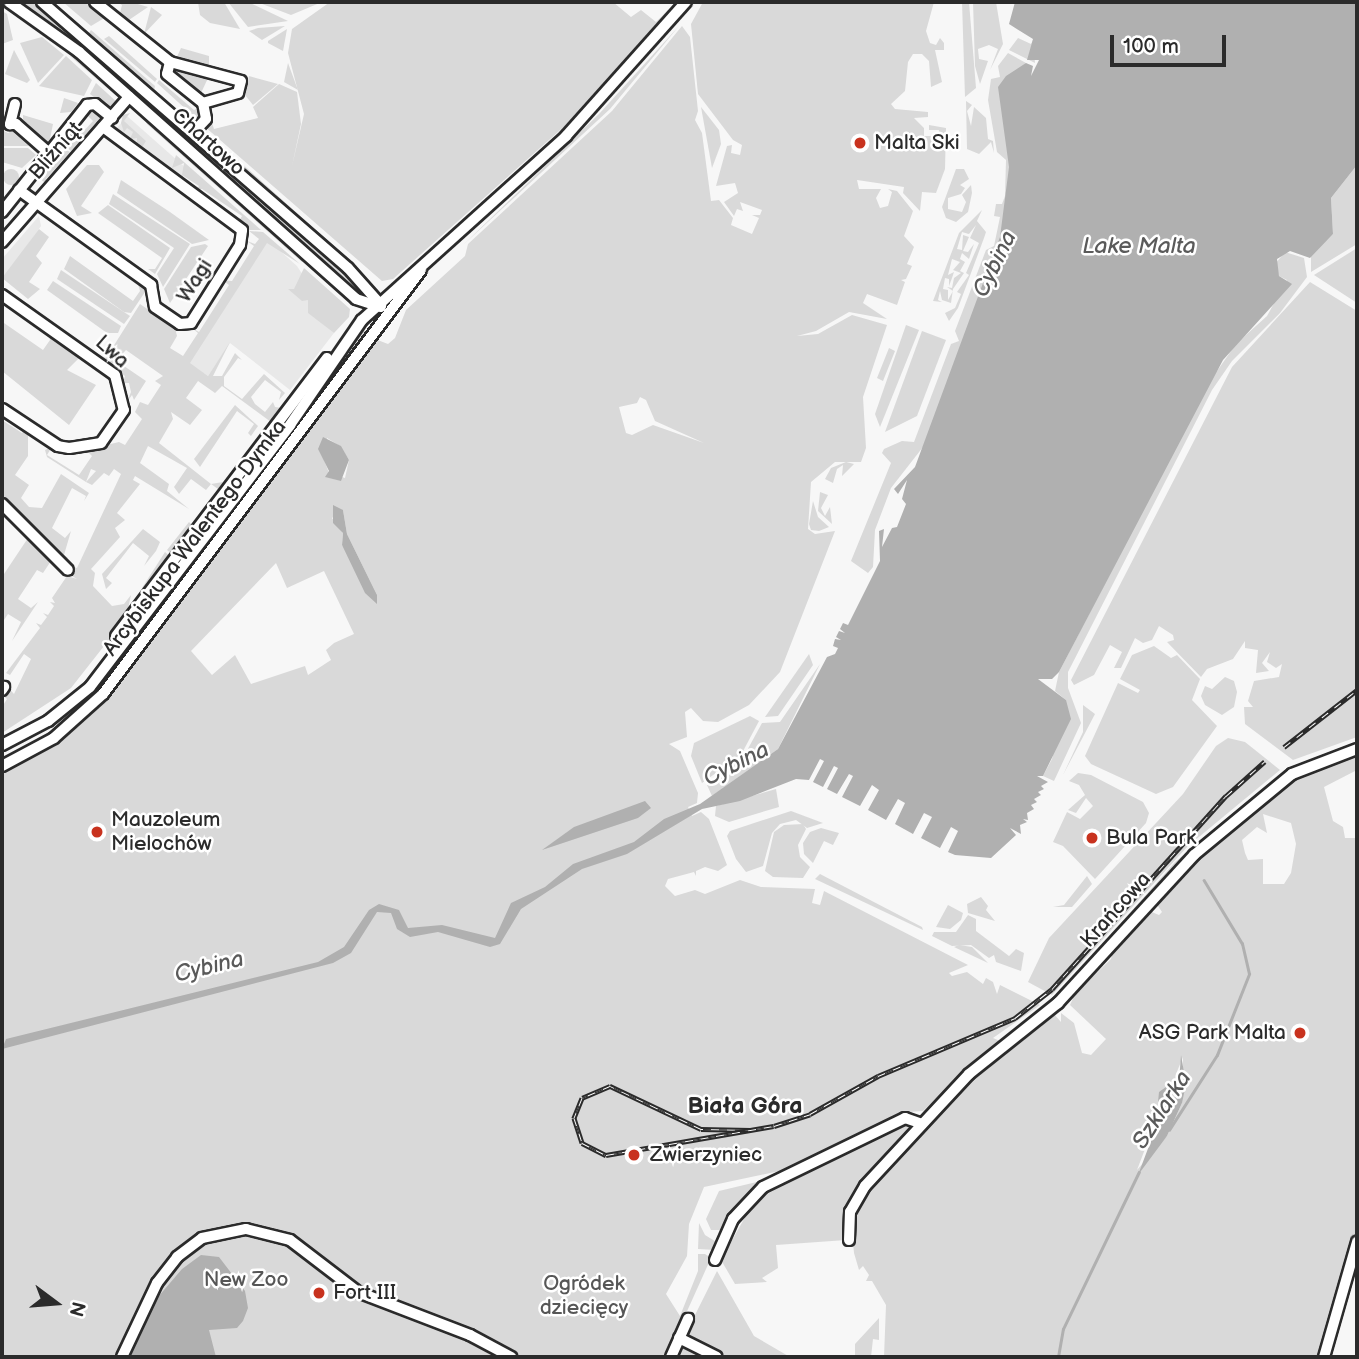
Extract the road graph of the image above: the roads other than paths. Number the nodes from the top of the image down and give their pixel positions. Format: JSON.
{"nodes":[{"id":1,"x":9,"y":2,"type":"edge"},
{"id":2,"x":42,"y":2,"type":"edge"},
{"id":3,"x":96,"y":2,"type":"edge"},
{"id":4,"x":686,"y":2,"type":"edge"},
{"id":5,"x":170,"y":62,"type":"junction"},
{"id":6,"x":129,"y":97,"type":"junction"},
{"id":7,"x":203,"y":103,"type":"junction"},
{"id":8,"x":15,"y":104,"type":"dead end"},
{"id":9,"x":112,"y":118,"type":"junction"},
{"id":10,"x":103,"y":127,"type":"junction"},
{"id":11,"x":194,"y":132,"type":"junction"},
{"id":12,"x":49,"y":153,"type":"junction"},
{"id":13,"x":19,"y":190,"type":"junction"},
{"id":14,"x":36,"y":204,"type":"junction"},
{"id":15,"x":2,"y":212,"type":"edge"},
{"id":16,"x":2,"y":242,"type":"edge"},
{"id":17,"x":424,"y":266,"type":"junction"},
{"id":18,"x":401,"y":282,"type":"junction"},
{"id":19,"x":368,"y":286,"type":"junction"},
{"id":20,"x":2,"y":295,"type":"edge"},
{"id":21,"x":356,"y":299,"type":"junction"},
{"id":22,"x":378,"y":305,"type":"junction"},
{"id":23,"x":396,"y":306,"type":"junction"},
{"id":24,"x":362,"y":320,"type":"junction"},
{"id":25,"x":379,"y":329,"type":"junction"},
{"id":26,"x":349,"y":337,"type":"junction"},
{"id":27,"x":2,"y":409,"type":"edge"},
{"id":28,"x":2,"y":503,"type":"edge"},
{"id":29,"x":68,"y":570,"type":"dead end"},
{"id":30,"x":128,"y":622,"type":"junction"},
{"id":31,"x":131,"y":635,"type":"junction"},
{"id":32,"x":116,"y":636,"type":"dead end"},
{"id":33,"x":2,"y":745,"type":"edge"},
{"id":34,"x":1357,"y":749,"type":"edge"},
{"id":35,"x":2,"y":766,"type":"edge"},
{"id":36,"x":922,"y":1124,"type":"junction"},
{"id":37,"x":849,"y":1240,"type":"dead end"},
{"id":38,"x":1357,"y":1242,"type":"edge"},
{"id":39,"x":715,"y":1260,"type":"dead end"},
{"id":40,"x":688,"y":1319,"type":"dead end"},
{"id":41,"x":680,"y":1338,"type":"junction"},
{"id":42,"x":122,"y":1357,"type":"edge"},
{"id":43,"x":510,"y":1357,"type":"edge"},
{"id":44,"x":671,"y":1357,"type":"edge"},
{"id":45,"x":717,"y":1357,"type":"edge"},
{"id":46,"x":1324,"y":1357,"type":"edge"}],
"edges":[{"from":1,"to":6,"type":"street","name":"Chartowo"},
{"from":2,"to":11,"type":"street","name":"Chartowo"},
{"from":3,"to":5,"type":"street"},
{"from":4,"to":17,"type":"street"},
{"from":5,"to":7,"type":"street"},
{"from":5,"to":7,"type":"street"},
{"from":6,"to":9,"type":"street","name":"Bliźniąt"},
{"from":6,"to":21,"type":"street","name":"Chartowo"},
{"from":7,"to":11,"type":"street"},
{"from":8,"to":12,"type":"street"},
{"from":9,"to":10,"type":"street","name":"Bliźniąt"},
{"from":9,"to":12,"type":"street","name":"Bliźniąt"},
{"from":10,"to":14,"type":"street","name":"Bliźniąt"},
{"from":10,"to":14,"type":"street","name":"Wagi"},
{"from":11,"to":19,"type":"street","name":"Chartowo"},
{"from":12,"to":13,"type":"street","name":"Bliźniąt"},
{"from":13,"to":14,"type":"street"},
{"from":13,"to":15,"type":"street","name":"Bliźniąt"},
{"from":14,"to":16,"type":"street","name":"Bliźniąt"},
{"from":17,"to":18,"type":"street","name":"Arcybiskupa Walentego Dymka"},
{"from":17,"to":23,"type":"street","name":"Arcybiskupa Walentego Dymka"},
{"from":18,"to":19,"type":"street"},
{"from":18,"to":22,"type":"street","name":"Arcybiskupa Walentego Dymka"},
{"from":19,"to":22,"type":"street","name":"Chartowo"},
{"from":20,"to":27,"type":"street","name":"Lwa"},
{"from":21,"to":22,"type":"street","name":"Chartowo"},
{"from":21,"to":24,"type":"street"},
{"from":22,"to":23,"type":"street","name":"Chartowo"},
{"from":22,"to":24,"type":"street","name":"Arcybiskupa Walentego Dymka"},
{"from":22,"to":25,"type":"street"},
{"from":23,"to":25,"type":"street","name":"Arcybiskupa Walentego Dymka"},
{"from":24,"to":26,"type":"street","name":"Arcybiskupa Walentego Dymka"},
{"from":25,"to":35,"type":"street","name":"Arcybiskupa Walentego Dymka"},
{"from":26,"to":30,"type":"street"},
{"from":26,"to":31,"type":"street","name":"Arcybiskupa Walentego Dymka"},
{"from":28,"to":29,"type":"street"},
{"from":30,"to":31,"type":"street"},
{"from":30,"to":32,"type":"street"},
{"from":31,"to":33,"type":"street","name":"Arcybiskupa Walentego Dymka"},
{"from":34,"to":36,"type":"street","name":"Krańcowa"},
{"from":36,"to":37,"type":"street","name":"Krańcowa"},
{"from":36,"to":39,"type":"street"},
{"from":38,"to":46,"type":"street"},
{"from":40,"to":41,"type":"street"},
{"from":41,"to":44,"type":"street"},
{"from":41,"to":45,"type":"street"},
{"from":42,"to":43,"type":"street"}]}
